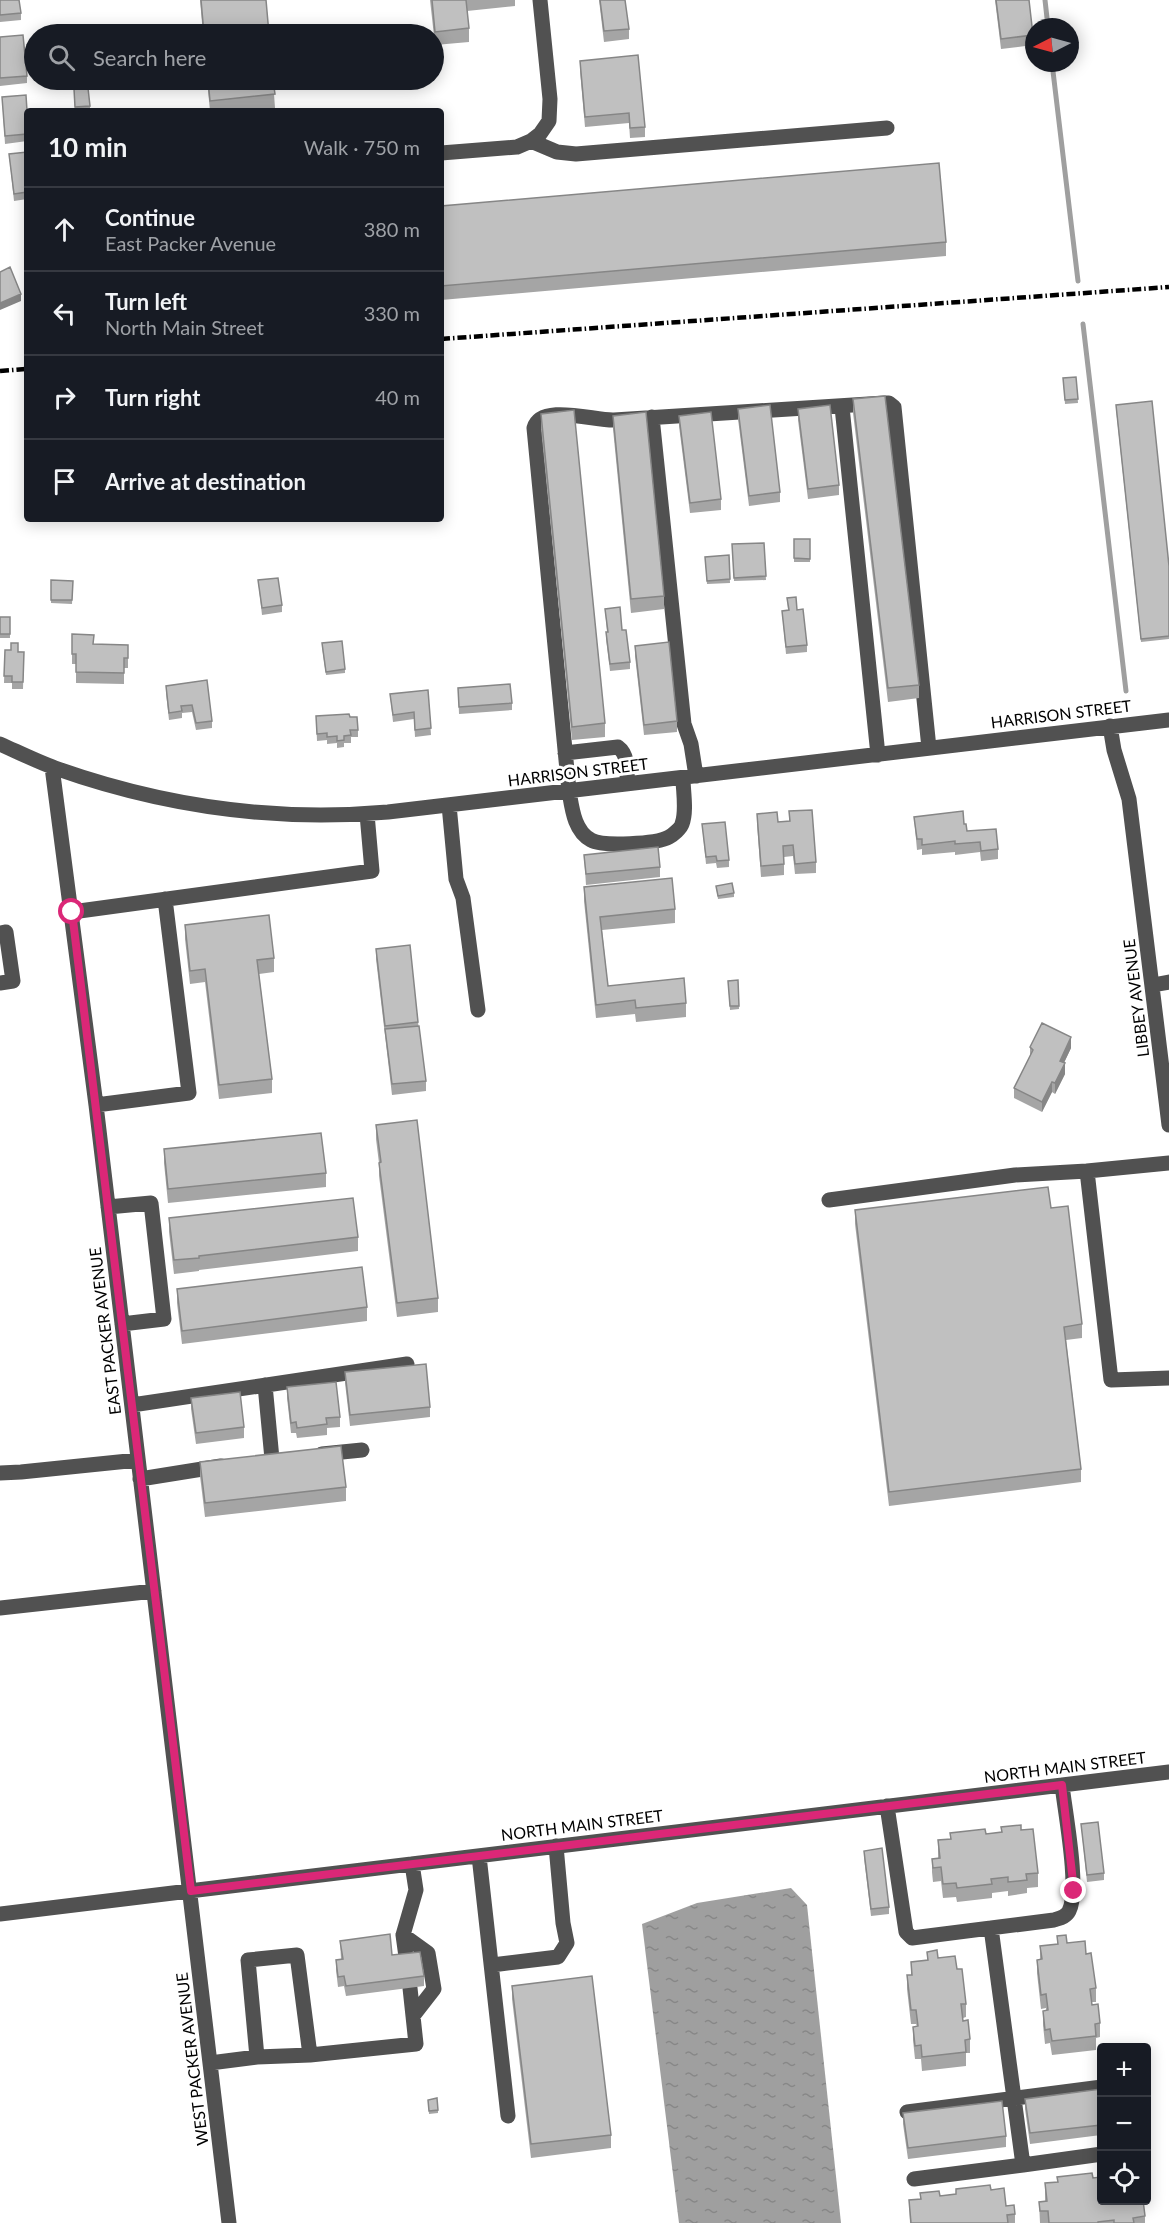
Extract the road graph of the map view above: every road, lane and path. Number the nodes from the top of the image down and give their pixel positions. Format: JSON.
{"nodes":[{"id":1,"x":540,"y":0,"type":"edge"},
{"id":2,"x":887,"y":128,"type":"dead end"},
{"id":3,"x":531,"y":141,"type":"junction"},
{"id":4,"x":444,"y":153,"type":"edge"},
{"id":5,"x":842,"y":407,"type":"junction"},
{"id":6,"x":652,"y":417,"type":"junction"},
{"id":7,"x":1169,"y":720,"type":"edge"},
{"id":8,"x":1110,"y":726,"type":"junction"},
{"id":9,"x":0,"y":744,"type":"edge"},
{"id":10,"x":929,"y":748,"type":"junction"},
{"id":11,"x":565,"y":753,"type":"junction"},
{"id":12,"x":878,"y":754,"type":"junction"},
{"id":13,"x":52,"y":767,"type":"junction"},
{"id":14,"x":689,"y":777,"type":"junction"},
{"id":15,"x":627,"y":784,"type":"junction"},
{"id":16,"x":569,"y":791,"type":"junction"},
{"id":17,"x":449,"y":805,"type":"junction"},
{"id":18,"x":368,"y":814,"type":"junction"},
{"id":19,"x":165,"y":899,"type":"junction"},
{"id":20,"x":72,"y":912,"type":"junction"},
{"id":21,"x":0,"y":933,"type":"edge"},
{"id":22,"x":1169,"y":982,"type":"edge"},
{"id":23,"x":0,"y":983,"type":"edge"},
{"id":24,"x":1153,"y":985,"type":"junction"},
{"id":25,"x":478,"y":1010,"type":"dead end"},
{"id":26,"x":96,"y":1105,"type":"junction"},
{"id":27,"x":1169,"y":1125,"type":"edge"},
{"id":28,"x":1169,"y":1163,"type":"edge"},
{"id":29,"x":1087,"y":1170,"type":"junction"},
{"id":30,"x":829,"y":1200,"type":"dead end"},
{"id":31,"x":108,"y":1208,"type":"junction"},
{"id":32,"x":122,"y":1324,"type":"junction"},
{"id":33,"x":407,"y":1364,"type":"edge"},
{"id":34,"x":1169,"y":1378,"type":"edge"},
{"id":35,"x":265,"y":1385,"type":"junction"},
{"id":36,"x":132,"y":1405,"type":"junction"},
{"id":37,"x":363,"y":1450,"type":"dead end"},
{"id":38,"x":306,"y":1456,"type":"edge"},
{"id":39,"x":271,"y":1459,"type":"edge"},
{"id":40,"x":138,"y":1460,"type":"junction"},
{"id":41,"x":235,"y":1464,"type":"edge"},
{"id":42,"x":0,"y":1473,"type":"edge"},
{"id":43,"x":140,"y":1479,"type":"junction"},
{"id":44,"x":154,"y":1591,"type":"junction"},
{"id":45,"x":0,"y":1608,"type":"edge"},
{"id":46,"x":1169,"y":1772,"type":"edge"},
{"id":47,"x":1062,"y":1785,"type":"junction"},
{"id":48,"x":887,"y":1806,"type":"junction"},
{"id":49,"x":556,"y":1846,"type":"junction"},
{"id":50,"x":479,"y":1856,"type":"junction"},
{"id":51,"x":412,"y":1864,"type":"junction"},
{"id":52,"x":191,"y":1891,"type":"junction"},
{"id":53,"x":0,"y":1914,"type":"edge"},
{"id":54,"x":991,"y":1928,"type":"junction"},
{"id":55,"x":403,"y":1935,"type":"junction"},
{"id":56,"x":406,"y":1964,"type":"edge"},
{"id":57,"x":492,"y":1965,"type":"junction"},
{"id":58,"x":410,"y":1988,"type":"edge"},
{"id":59,"x":413,"y":2016,"type":"junction"},
{"id":60,"x":310,"y":2055,"type":"junction"},
{"id":61,"x":257,"y":2057,"type":"junction"},
{"id":62,"x":210,"y":2063,"type":"junction"},
{"id":63,"x":1097,"y":2088,"type":"edge"},
{"id":64,"x":1013,"y":2098,"type":"junction"},
{"id":65,"x":907,"y":2112,"type":"edge"},
{"id":66,"x":508,"y":2116,"type":"dead end"},
{"id":67,"x":1097,"y":2155,"type":"edge"},
{"id":68,"x":1023,"y":2164,"type":"junction"},
{"id":69,"x":914,"y":2179,"type":"dead end"},
{"id":70,"x":229,"y":2223,"type":"edge"}],
"edges":[{"from":1,"to":3,"type":"street"},
{"from":2,"to":3,"type":"street"},
{"from":3,"to":4,"type":"street"},
{"from":5,"to":6,"type":"street"},
{"from":5,"to":10,"type":"street"},
{"from":5,"to":12,"type":"street"},
{"from":6,"to":11,"type":"street"},
{"from":6,"to":14,"type":"street"},
{"from":7,"to":8,"type":"street","name":"HARRISON STREET"},
{"from":8,"to":10,"type":"street","name":"HARRISON STREET"},
{"from":8,"to":24,"type":"street","name":"LIBBEY AVENUE"},
{"from":9,"to":13,"type":"street","name":"HARRISON STREET"},
{"from":10,"to":12,"type":"street","name":"HARRISON STREET"},
{"from":11,"to":15,"type":"street"},
{"from":11,"to":16,"type":"street"},
{"from":12,"to":14,"type":"street","name":"HARRISON STREET"},
{"from":13,"to":18,"type":"street","name":"HARRISON STREET"},
{"from":13,"to":20,"type":"street","name":"EAST PACKER AVENUE"},
{"from":14,"to":15,"type":"street","name":"HARRISON STREET"},
{"from":14,"to":16,"type":"street"},
{"from":15,"to":16,"type":"street","name":"HARRISON STREET"},
{"from":16,"to":17,"type":"street","name":"HARRISON STREET"},
{"from":17,"to":18,"type":"street","name":"HARRISON STREET"},
{"from":17,"to":25,"type":"street"},
{"from":18,"to":19,"type":"street"},
{"from":19,"to":20,"type":"street"},
{"from":19,"to":26,"type":"street"},
{"from":20,"to":26,"type":"street","name":"EAST PACKER AVENUE"},
{"from":21,"to":23,"type":"street"},
{"from":22,"to":24,"type":"street"},
{"from":24,"to":27,"type":"street","name":"LIBBEY AVENUE"},
{"from":26,"to":31,"type":"street","name":"EAST PACKER AVENUE"},
{"from":28,"to":29,"type":"street"},
{"from":29,"to":30,"type":"street"},
{"from":29,"to":34,"type":"street"},
{"from":31,"to":32,"type":"street","name":"EAST PACKER AVENUE"},
{"from":31,"to":32,"type":"street"},
{"from":32,"to":36,"type":"street","name":"EAST PACKER AVENUE"},
{"from":33,"to":35,"type":"street"},
{"from":35,"to":36,"type":"street"},
{"from":35,"to":39,"type":"street"},
{"from":36,"to":40,"type":"street","name":"EAST PACKER AVENUE"},
{"from":37,"to":38,"type":"street"},
{"from":40,"to":42,"type":"street"},
{"from":40,"to":43,"type":"street","name":"EAST PACKER AVENUE"},
{"from":41,"to":43,"type":"street"},
{"from":43,"to":44,"type":"street","name":"EAST PACKER AVENUE"},
{"from":44,"to":45,"type":"street"},
{"from":44,"to":52,"type":"street","name":"EAST PACKER AVENUE"},
{"from":46,"to":47,"type":"street","name":"NORTH MAIN STREET"},
{"from":47,"to":48,"type":"street","name":"NORTH MAIN STREET"},
{"from":47,"to":54,"type":"street"},
{"from":48,"to":49,"type":"street","name":"NORTH MAIN STREET"},
{"from":48,"to":54,"type":"street"},
{"from":49,"to":50,"type":"street","name":"NORTH MAIN STREET"},
{"from":49,"to":57,"type":"street"},
{"from":50,"to":51,"type":"street","name":"NORTH MAIN STREET"},
{"from":50,"to":57,"type":"street"},
{"from":51,"to":52,"type":"street","name":"NORTH MAIN STREET"},
{"from":51,"to":55,"type":"street"},
{"from":52,"to":53,"type":"street","name":"NORTH MAIN STREET"},
{"from":52,"to":62,"type":"street","name":"WEST PACKER AVENUE"},
{"from":54,"to":64,"type":"street"},
{"from":55,"to":56,"type":"street"},
{"from":55,"to":59,"type":"street"},
{"from":57,"to":66,"type":"street"},
{"from":58,"to":59,"type":"street"},
{"from":59,"to":60,"type":"street"},
{"from":60,"to":61,"type":"street"},
{"from":60,"to":61,"type":"street"},
{"from":61,"to":62,"type":"street"},
{"from":62,"to":70,"type":"street","name":"WEST PACKER AVENUE"},
{"from":63,"to":64,"type":"street"},
{"from":64,"to":65,"type":"street"},
{"from":64,"to":68,"type":"street"},
{"from":67,"to":68,"type":"street"},
{"from":68,"to":69,"type":"street"}]}
